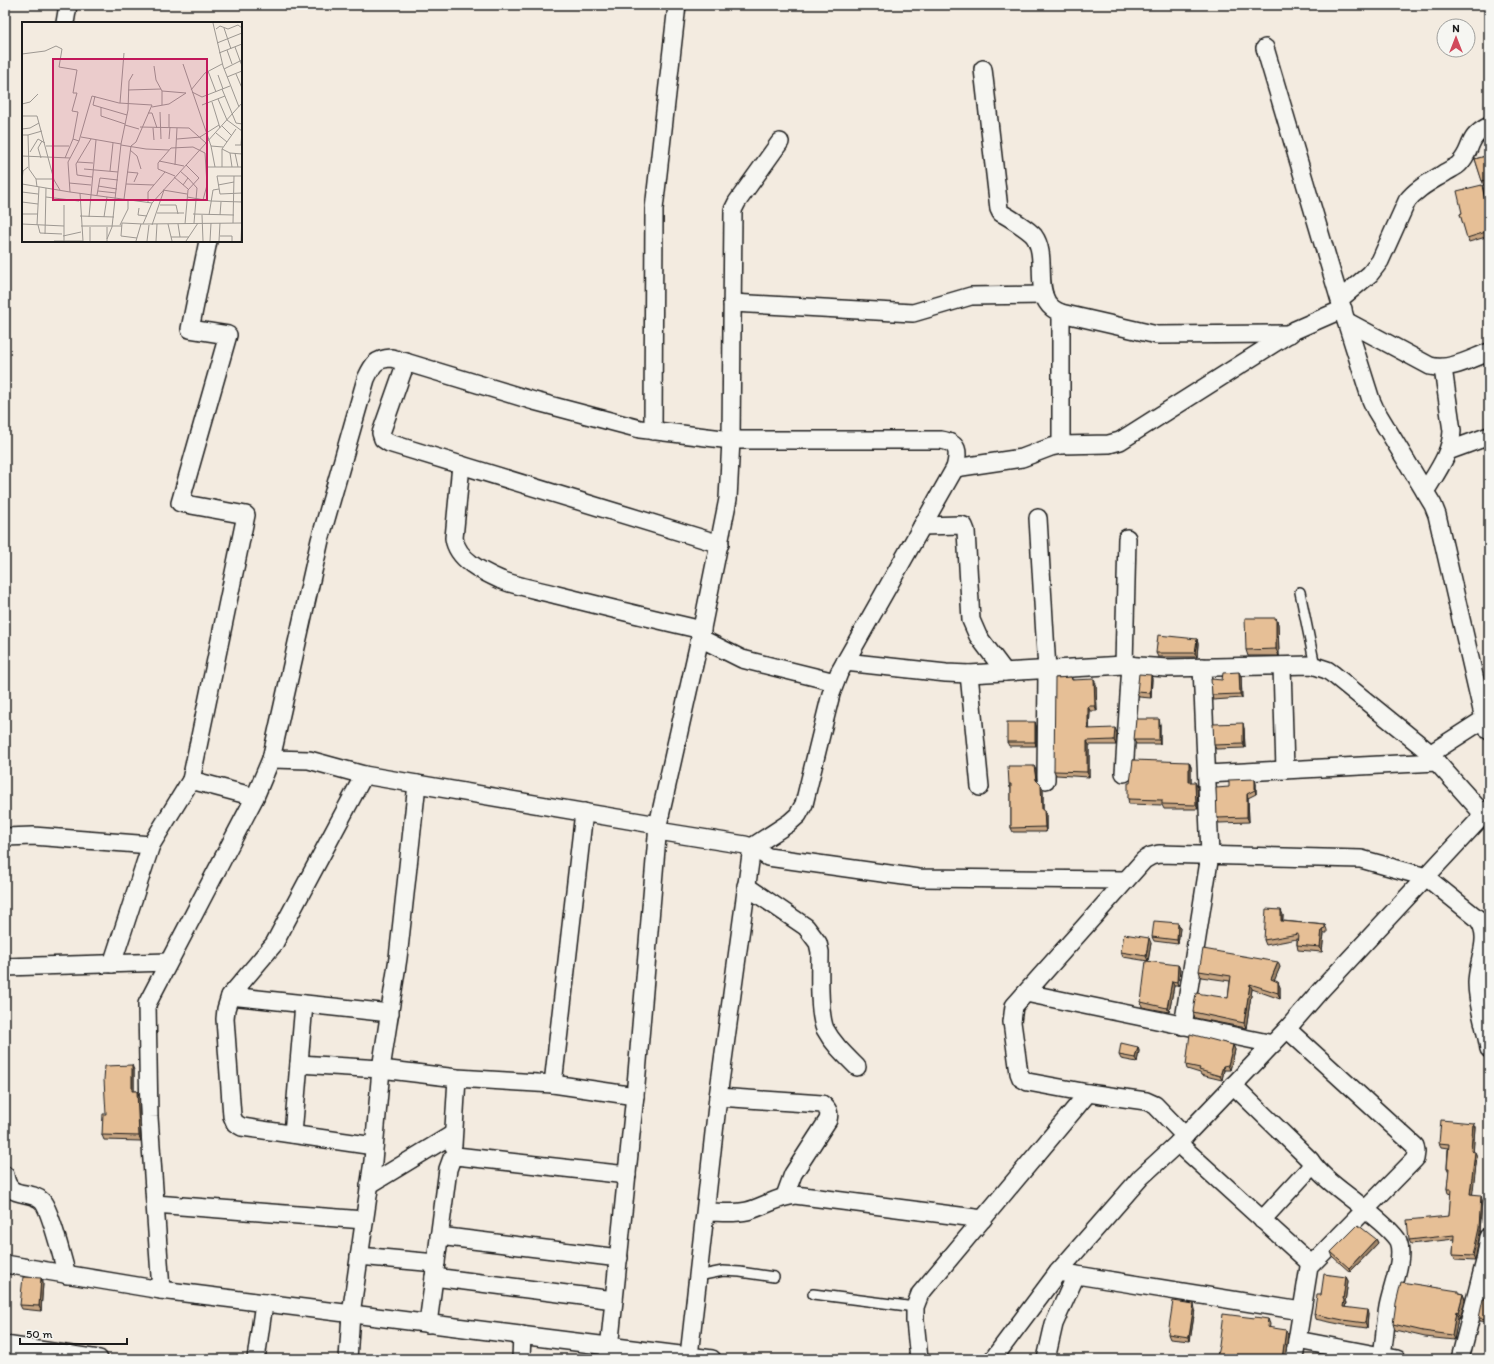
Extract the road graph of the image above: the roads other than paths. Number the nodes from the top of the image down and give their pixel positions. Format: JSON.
{"nodes":[{"id":1,"x":68,"y":5,"type":"edge"},
{"id":2,"x":678,"y":5,"type":"edge"},
{"id":3,"x":65,"y":22,"type":"edge"},
{"id":4,"x":1265,"y":48,"type":"dead end"},
{"id":5,"x":983,"y":69,"type":"dead end"},
{"id":6,"x":1489,"y":126,"type":"edge"},
{"id":7,"x":780,"y":142,"type":"dead end"},
{"id":8,"x":208,"y":242,"type":"edge"},
{"id":9,"x":1044,"y":295,"type":"junction"},
{"id":10,"x":732,"y":303,"type":"junction"},
{"id":11,"x":1343,"y":310,"type":"junction"},
{"id":12,"x":1061,"y":314,"type":"junction"},
{"id":13,"x":1290,"y":334,"type":"junction"},
{"id":14,"x":1489,"y":352,"type":"edge"},
{"id":15,"x":406,"y":362,"type":"junction"},
{"id":16,"x":1443,"y":368,"type":"junction"},
{"id":17,"x":653,"y":431,"type":"junction"},
{"id":18,"x":1489,"y":436,"type":"edge"},
{"id":19,"x":731,"y":440,"type":"junction"},
{"id":20,"x":1061,"y":445,"type":"junction"},
{"id":21,"x":1448,"y":452,"type":"junction"},
{"id":22,"x":461,"y":465,"type":"junction"},
{"id":23,"x":955,"y":468,"type":"junction"},
{"id":24,"x":1425,"y":492,"type":"junction"},
{"id":25,"x":1038,"y":518,"type":"dead end"},
{"id":26,"x":922,"y":526,"type":"junction"},
{"id":27,"x":1127,"y":538,"type":"dead end"},
{"id":28,"x":720,"y":544,"type":"junction"},
{"id":29,"x":1300,"y":592,"type":"dead end"},
{"id":30,"x":701,"y":634,"type":"junction"},
{"id":31,"x":845,"y":662,"type":"junction"},
{"id":32,"x":1128,"y":665,"type":"junction"},
{"id":33,"x":1282,"y":666,"type":"junction"},
{"id":34,"x":1315,"y":666,"type":"junction"},
{"id":35,"x":1202,"y":668,"type":"junction"},
{"id":36,"x":1047,"y":670,"type":"junction"},
{"id":37,"x":1005,"y":672,"type":"junction"},
{"id":38,"x":969,"y":674,"type":"junction"},
{"id":39,"x":835,"y":682,"type":"junction"},
{"id":40,"x":1487,"y":722,"type":"edge"},
{"id":41,"x":1434,"y":758,"type":"junction"},
{"id":42,"x":271,"y":759,"type":"junction"},
{"id":43,"x":1285,"y":770,"type":"junction"},
{"id":44,"x":1124,"y":773,"type":"dead end"},
{"id":45,"x":1207,"y":774,"type":"junction"},
{"id":46,"x":364,"y":775,"type":"junction"},
{"id":47,"x":191,"y":780,"type":"junction"},
{"id":48,"x":1046,"y":780,"type":"dead end"},
{"id":49,"x":417,"y":784,"type":"junction"},
{"id":50,"x":980,"y":787,"type":"dead end"},
{"id":51,"x":255,"y":796,"type":"junction"},
{"id":52,"x":584,"y":812,"type":"junction"},
{"id":53,"x":1486,"y":812,"type":"edge"},
{"id":54,"x":658,"y":828,"type":"junction"},
{"id":55,"x":5,"y":837,"type":"edge"},
{"id":56,"x":151,"y":845,"type":"junction"},
{"id":57,"x":752,"y":847,"type":"junction"},
{"id":58,"x":1210,"y":855,"type":"junction"},
{"id":59,"x":1426,"y":877,"type":"junction"},
{"id":60,"x":1126,"y":880,"type":"junction"},
{"id":61,"x":746,"y":886,"type":"junction"},
{"id":62,"x":168,"y":962,"type":"junction"},
{"id":63,"x":112,"y":964,"type":"junction"},
{"id":64,"x":5,"y":967,"type":"edge"},
{"id":65,"x":1026,"y":993,"type":"junction"},
{"id":66,"x":230,"y":996,"type":"junction"},
{"id":67,"x":304,"y":1004,"type":"junction"},
{"id":68,"x":390,"y":1013,"type":"junction"},
{"id":69,"x":1183,"y":1026,"type":"junction"},
{"id":70,"x":1287,"y":1029,"type":"junction"},
{"id":71,"x":1273,"y":1044,"type":"junction"},
{"id":72,"x":1489,"y":1047,"type":"edge"},
{"id":73,"x":299,"y":1064,"type":"junction"},
{"id":74,"x":857,"y":1067,"type":"dead end"},
{"id":75,"x":381,"y":1070,"type":"junction"},
{"id":76,"x":457,"y":1078,"type":"junction"},
{"id":77,"x":553,"y":1084,"type":"junction"},
{"id":78,"x":1233,"y":1085,"type":"junction"},
{"id":79,"x":1088,"y":1093,"type":"junction"},
{"id":80,"x":634,"y":1096,"type":"junction"},
{"id":81,"x":718,"y":1097,"type":"junction"},
{"id":82,"x":293,"y":1134,"type":"junction"},
{"id":83,"x":453,"y":1134,"type":"junction"},
{"id":84,"x":1181,"y":1140,"type":"junction"},
{"id":85,"x":374,"y":1146,"type":"junction"},
{"id":86,"x":452,"y":1158,"type":"junction"},
{"id":87,"x":1310,"y":1160,"type":"junction"},
{"id":88,"x":5,"y":1175,"type":"edge"},
{"id":89,"x":627,"y":1175,"type":"junction"},
{"id":90,"x":369,"y":1185,"type":"junction"},
{"id":91,"x":785,"y":1196,"type":"junction"},
{"id":92,"x":155,"y":1204,"type":"junction"},
{"id":93,"x":1366,"y":1210,"type":"junction"},
{"id":94,"x":706,"y":1212,"type":"junction"},
{"id":95,"x":983,"y":1219,"type":"junction"},
{"id":96,"x":364,"y":1220,"type":"junction"},
{"id":97,"x":1262,"y":1220,"type":"junction"},
{"id":98,"x":439,"y":1236,"type":"junction"},
{"id":99,"x":1489,"y":1237,"type":"edge"},
{"id":100,"x":359,"y":1256,"type":"junction"},
{"id":101,"x":618,"y":1258,"type":"junction"},
{"id":102,"x":5,"y":1264,"type":"edge"},
{"id":103,"x":1311,"y":1264,"type":"junction"},
{"id":104,"x":435,"y":1270,"type":"junction"},
{"id":105,"x":1058,"y":1272,"type":"junction"},
{"id":106,"x":67,"y":1275,"type":"junction"},
{"id":107,"x":1076,"y":1275,"type":"junction"},
{"id":108,"x":698,"y":1276,"type":"junction"},
{"id":109,"x":774,"y":1277,"type":"dead end"},
{"id":110,"x":161,"y":1290,"type":"junction"},
{"id":111,"x":813,"y":1294,"type":"dead end"},
{"id":112,"x":614,"y":1300,"type":"junction"},
{"id":113,"x":264,"y":1303,"type":"junction"},
{"id":114,"x":915,"y":1307,"type":"junction"},
{"id":115,"x":1302,"y":1312,"type":"junction"},
{"id":116,"x":351,"y":1314,"type":"junction"},
{"id":117,"x":428,"y":1324,"type":"junction"},
{"id":118,"x":522,"y":1335,"type":"junction"},
{"id":119,"x":1297,"y":1340,"type":"junction"},
{"id":120,"x":5,"y":1345,"type":"edge"},
{"id":121,"x":609,"y":1353,"type":"edge"},
{"id":122,"x":689,"y":1356,"type":"junction"},
{"id":123,"x":1387,"y":1358,"type":"edge"},
{"id":124,"x":99,"y":1359,"type":"edge"},
{"id":125,"x":256,"y":1359,"type":"edge"},
{"id":126,"x":348,"y":1359,"type":"edge"},
{"id":127,"x":521,"y":1359,"type":"edge"},
{"id":128,"x":712,"y":1359,"type":"edge"},
{"id":129,"x":919,"y":1359,"type":"edge"},
{"id":130,"x":993,"y":1359,"type":"edge"},
{"id":131,"x":1046,"y":1359,"type":"edge"},
{"id":132,"x":1294,"y":1359,"type":"edge"},
{"id":133,"x":1460,"y":1359,"type":"edge"}],
"edges":[{"from":1,"to":3,"type":"street"},
{"from":2,"to":17,"type":"street"},
{"from":4,"to":11,"type":"street"},
{"from":5,"to":9,"type":"street"},
{"from":6,"to":11,"type":"street"},
{"from":7,"to":10,"type":"street"},
{"from":8,"to":47,"type":"street"},
{"from":9,"to":10,"type":"street"},
{"from":9,"to":12,"type":"street"},
{"from":10,"to":19,"type":"street"},
{"from":11,"to":13,"type":"street"},
{"from":11,"to":16,"type":"street"},
{"from":11,"to":24,"type":"street"},
{"from":12,"to":13,"type":"street"},
{"from":12,"to":20,"type":"street"},
{"from":13,"to":20,"type":"street"},
{"from":14,"to":16,"type":"street"},
{"from":15,"to":17,"type":"street"},
{"from":15,"to":22,"type":"street"},
{"from":15,"to":42,"type":"street"},
{"from":16,"to":21,"type":"street"},
{"from":17,"to":19,"type":"street"},
{"from":18,"to":21,"type":"street"},
{"from":19,"to":23,"type":"street"},
{"from":19,"to":28,"type":"street"},
{"from":20,"to":23,"type":"street"},
{"from":21,"to":24,"type":"street"},
{"from":22,"to":28,"type":"street"},
{"from":22,"to":30,"type":"street"},
{"from":23,"to":26,"type":"street"},
{"from":24,"to":40,"type":"street"},
{"from":25,"to":36,"type":"street"},
{"from":26,"to":31,"type":"street"},
{"from":26,"to":37,"type":"street"},
{"from":27,"to":32,"type":"street"},
{"from":28,"to":30,"type":"street"},
{"from":29,"to":34,"type":"lane"},
{"from":30,"to":39,"type":"street"},
{"from":30,"to":54,"type":"street"},
{"from":31,"to":38,"type":"street"},
{"from":31,"to":39,"type":"street"},
{"from":32,"to":35,"type":"street"},
{"from":32,"to":36,"type":"street"},
{"from":32,"to":44,"type":"street"},
{"from":33,"to":34,"type":"street"},
{"from":33,"to":35,"type":"street"},
{"from":33,"to":43,"type":"street"},
{"from":34,"to":41,"type":"street"},
{"from":35,"to":45,"type":"street"},
{"from":36,"to":37,"type":"street"},
{"from":36,"to":48,"type":"street"},
{"from":37,"to":38,"type":"street"},
{"from":38,"to":50,"type":"street"},
{"from":39,"to":57,"type":"street"},
{"from":40,"to":41,"type":"street"},
{"from":41,"to":43,"type":"street"},
{"from":41,"to":53,"type":"street"},
{"from":42,"to":46,"type":"street"},
{"from":42,"to":51,"type":"street"},
{"from":43,"to":45,"type":"street"},
{"from":45,"to":58,"type":"street"},
{"from":46,"to":49,"type":"street"},
{"from":46,"to":66,"type":"street"},
{"from":47,"to":51,"type":"street"},
{"from":47,"to":56,"type":"street"},
{"from":49,"to":52,"type":"street"},
{"from":49,"to":68,"type":"street"},
{"from":51,"to":62,"type":"street"},
{"from":52,"to":54,"type":"street"},
{"from":52,"to":77,"type":"street"},
{"from":53,"to":59,"type":"street"},
{"from":54,"to":57,"type":"street"},
{"from":54,"to":80,"type":"street"},
{"from":55,"to":56,"type":"street"},
{"from":56,"to":63,"type":"street"},
{"from":57,"to":60,"type":"street"},
{"from":57,"to":61,"type":"street"},
{"from":58,"to":59,"type":"street"},
{"from":58,"to":60,"type":"street"},
{"from":58,"to":69,"type":"street"},
{"from":59,"to":70,"type":"street"},
{"from":59,"to":72,"type":"street"},
{"from":60,"to":65,"type":"street"},
{"from":61,"to":74,"type":"street"},
{"from":61,"to":81,"type":"street"},
{"from":62,"to":63,"type":"street"},
{"from":62,"to":92,"type":"street"},
{"from":63,"to":64,"type":"street"},
{"from":65,"to":69,"type":"street"},
{"from":65,"to":79,"type":"street"},
{"from":66,"to":67,"type":"street"},
{"from":66,"to":82,"type":"street"},
{"from":67,"to":68,"type":"street"},
{"from":67,"to":73,"type":"street"},
{"from":68,"to":75,"type":"street"},
{"from":69,"to":71,"type":"street"},
{"from":70,"to":71,"type":"street"},
{"from":70,"to":93,"type":"street"},
{"from":71,"to":78,"type":"street"},
{"from":73,"to":75,"type":"street"},
{"from":73,"to":82,"type":"street"},
{"from":75,"to":76,"type":"street"},
{"from":75,"to":85,"type":"street"},
{"from":76,"to":77,"type":"street"},
{"from":76,"to":83,"type":"street"},
{"from":77,"to":80,"type":"street"},
{"from":78,"to":84,"type":"street"},
{"from":78,"to":87,"type":"street"},
{"from":79,"to":84,"type":"street"},
{"from":79,"to":95,"type":"street"},
{"from":80,"to":89,"type":"street"},
{"from":81,"to":91,"type":"street"},
{"from":81,"to":94,"type":"street"},
{"from":82,"to":85,"type":"street"},
{"from":83,"to":86,"type":"street"},
{"from":83,"to":90,"type":"street"},
{"from":84,"to":97,"type":"street"},
{"from":84,"to":105,"type":"street"},
{"from":85,"to":90,"type":"street"},
{"from":86,"to":89,"type":"street"},
{"from":86,"to":98,"type":"street"},
{"from":87,"to":93,"type":"street"},
{"from":87,"to":97,"type":"street"},
{"from":88,"to":106,"type":"street"},
{"from":89,"to":101,"type":"street"},
{"from":90,"to":96,"type":"street"},
{"from":91,"to":94,"type":"street"},
{"from":91,"to":95,"type":"street"},
{"from":92,"to":96,"type":"street"},
{"from":92,"to":110,"type":"street"},
{"from":93,"to":103,"type":"street"},
{"from":93,"to":123,"type":"street"},
{"from":94,"to":108,"type":"street"},
{"from":95,"to":114,"type":"street"},
{"from":96,"to":100,"type":"street"},
{"from":97,"to":103,"type":"street"},
{"from":98,"to":101,"type":"street"},
{"from":98,"to":104,"type":"street"},
{"from":99,"to":133,"type":"street"},
{"from":100,"to":104,"type":"street"},
{"from":100,"to":116,"type":"street"},
{"from":101,"to":112,"type":"street"},
{"from":102,"to":106,"type":"street"},
{"from":103,"to":115,"type":"street"},
{"from":104,"to":112,"type":"street"},
{"from":104,"to":117,"type":"street"},
{"from":105,"to":107,"type":"street"},
{"from":105,"to":130,"type":"street"},
{"from":106,"to":110,"type":"street"},
{"from":107,"to":115,"type":"street"},
{"from":107,"to":131,"type":"street"},
{"from":108,"to":109,"type":"lane"},
{"from":108,"to":122,"type":"street"},
{"from":110,"to":113,"type":"street"},
{"from":111,"to":114,"type":"lane"},
{"from":112,"to":121,"type":"street"},
{"from":113,"to":116,"type":"street"},
{"from":113,"to":125,"type":"street"},
{"from":114,"to":129,"type":"street"},
{"from":115,"to":119,"type":"street"},
{"from":116,"to":117,"type":"street"},
{"from":116,"to":126,"type":"street"},
{"from":117,"to":118,"type":"street"},
{"from":118,"to":121,"type":"street"},
{"from":118,"to":127,"type":"street"},
{"from":119,"to":123,"type":"street"},
{"from":119,"to":132,"type":"street"},
{"from":120,"to":124,"type":"street"},
{"from":121,"to":122,"type":"street"},
{"from":122,"to":128,"type":"street"}]}
